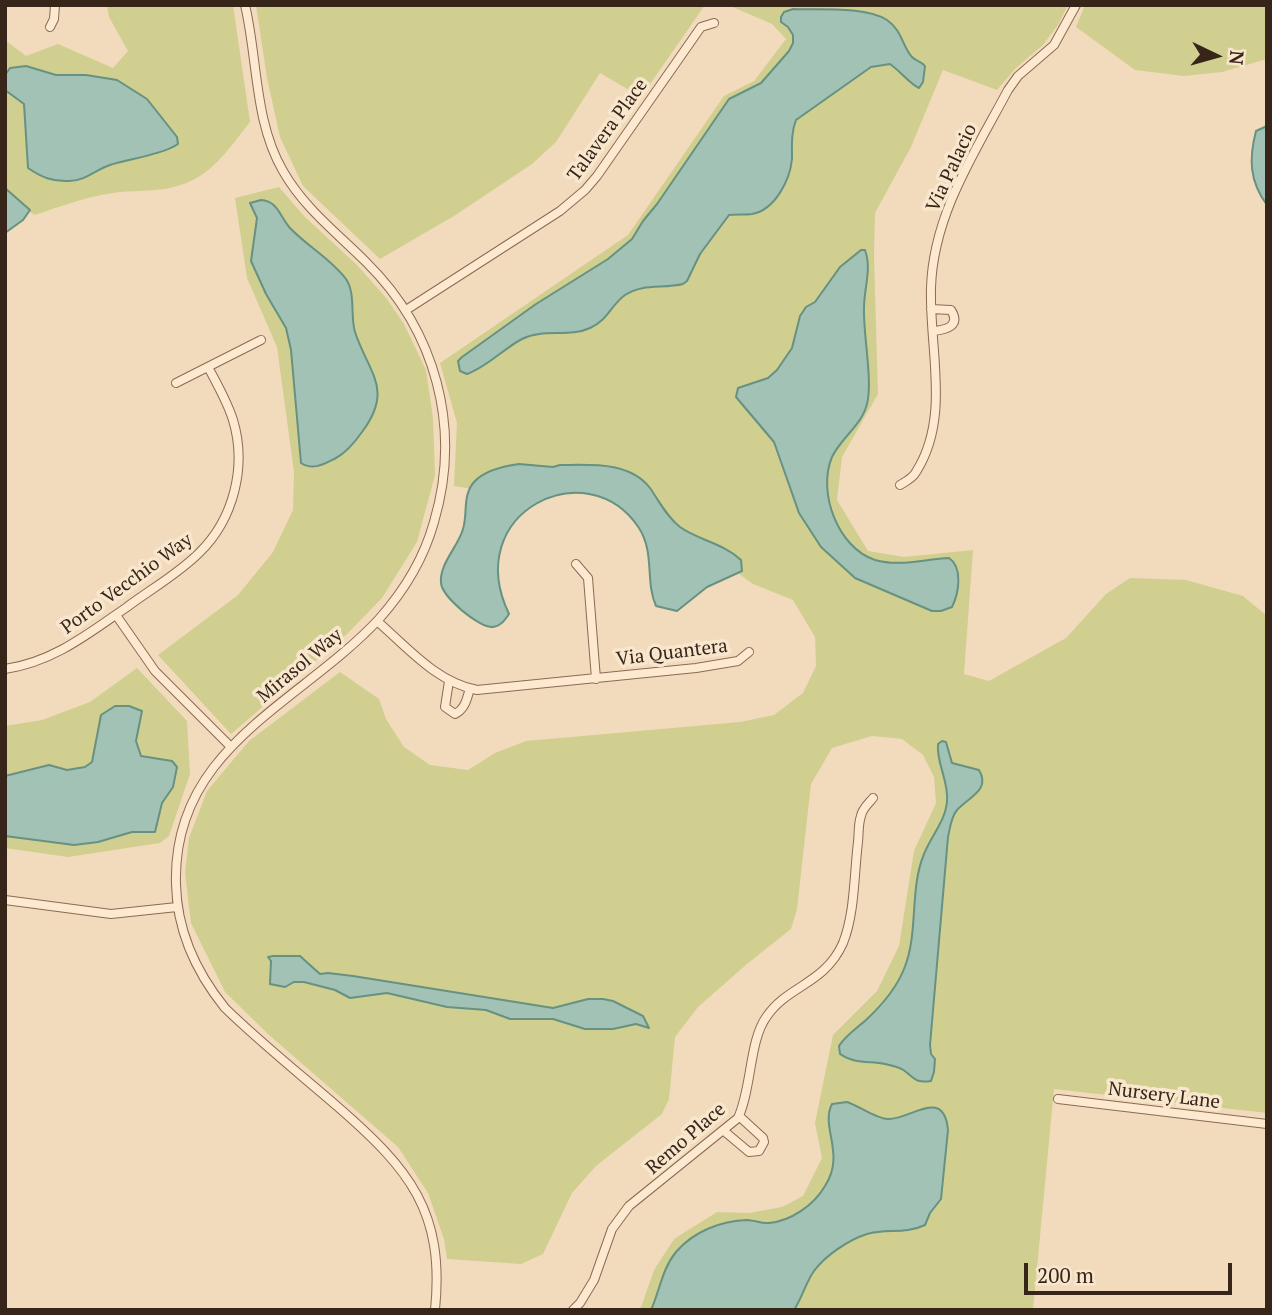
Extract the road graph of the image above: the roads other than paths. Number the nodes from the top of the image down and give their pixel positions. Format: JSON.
{"nodes":[{"id":1,"x":55,"y":5,"type":"edge"},
{"id":2,"x":245,"y":5,"type":"edge"},
{"id":3,"x":1076,"y":5,"type":"edge"},
{"id":4,"x":714,"y":23,"type":"dead end"},
{"id":5,"x":50,"y":27,"type":"dead end"},
{"id":6,"x":932,"y":309,"type":"junction"},
{"id":7,"x":406,"y":310,"type":"junction"},
{"id":8,"x":933,"y":331,"type":"junction"},
{"id":9,"x":261,"y":340,"type":"dead end"},
{"id":10,"x":208,"y":367,"type":"junction"},
{"id":11,"x":176,"y":383,"type":"dead end"},
{"id":12,"x":900,"y":485,"type":"dead end"},
{"id":13,"x":576,"y":564,"type":"dead end"},
{"id":14,"x":116,"y":615,"type":"junction"},
{"id":15,"x":377,"y":621,"type":"junction"},
{"id":16,"x":749,"y":652,"type":"dead end"},
{"id":17,"x":5,"y":669,"type":"edge"},
{"id":18,"x":596,"y":678,"type":"junction"},
{"id":19,"x":449,"y":681,"type":"junction"},
{"id":20,"x":470,"y":688,"type":"junction"},
{"id":21,"x":230,"y":746,"type":"junction"},
{"id":22,"x":873,"y":798,"type":"dead end"},
{"id":23,"x":5,"y":900,"type":"edge"},
{"id":24,"x":177,"y":907,"type":"junction"},
{"id":25,"x":1058,"y":1099,"type":"dead end"},
{"id":26,"x":739,"y":1116,"type":"junction"},
{"id":27,"x":1267,"y":1124,"type":"edge"},
{"id":28,"x":724,"y":1131,"type":"junction"},
{"id":29,"x":435,"y":1310,"type":"edge"},
{"id":30,"x":573,"y":1310,"type":"edge"}],
"edges":[{"from":1,"to":5,"type":"street"},
{"from":2,"to":7,"type":"street","name":"Mirasol Way"},
{"from":3,"to":6,"type":"street","name":"Via Palacio"},
{"from":4,"to":7,"type":"street","name":"Talavera Place"},
{"from":6,"to":8,"type":"street","name":"Via Palacio"},
{"from":6,"to":8,"type":"street"},
{"from":7,"to":15,"type":"street","name":"Mirasol Way"},
{"from":8,"to":12,"type":"street","name":"Via Palacio"},
{"from":9,"to":10,"type":"street"},
{"from":10,"to":11,"type":"street"},
{"from":10,"to":14,"type":"street","name":"Porto Vecchio Way"},
{"from":13,"to":18,"type":"street","name":"Via Quantera"},
{"from":14,"to":17,"type":"street","name":"Porto Vecchio Way"},
{"from":14,"to":21,"type":"street"},
{"from":15,"to":19,"type":"street","name":"Via Quantera"},
{"from":15,"to":21,"type":"street","name":"Mirasol Way"},
{"from":16,"to":18,"type":"street","name":"Via Quantera"},
{"from":18,"to":20,"type":"street","name":"Via Quantera"},
{"from":19,"to":20,"type":"street","name":"Via Quantera"},
{"from":19,"to":20,"type":"street"},
{"from":21,"to":24,"type":"street","name":"Mirasol Way"},
{"from":22,"to":26,"type":"street","name":"Remo Place"},
{"from":23,"to":24,"type":"street"},
{"from":24,"to":29,"type":"street","name":"Mirasol Way"},
{"from":25,"to":27,"type":"street","name":"Nursery Lane"},
{"from":26,"to":28,"type":"street","name":"Remo Place"},
{"from":26,"to":28,"type":"street"},
{"from":28,"to":30,"type":"street","name":"Remo Place"}]}
